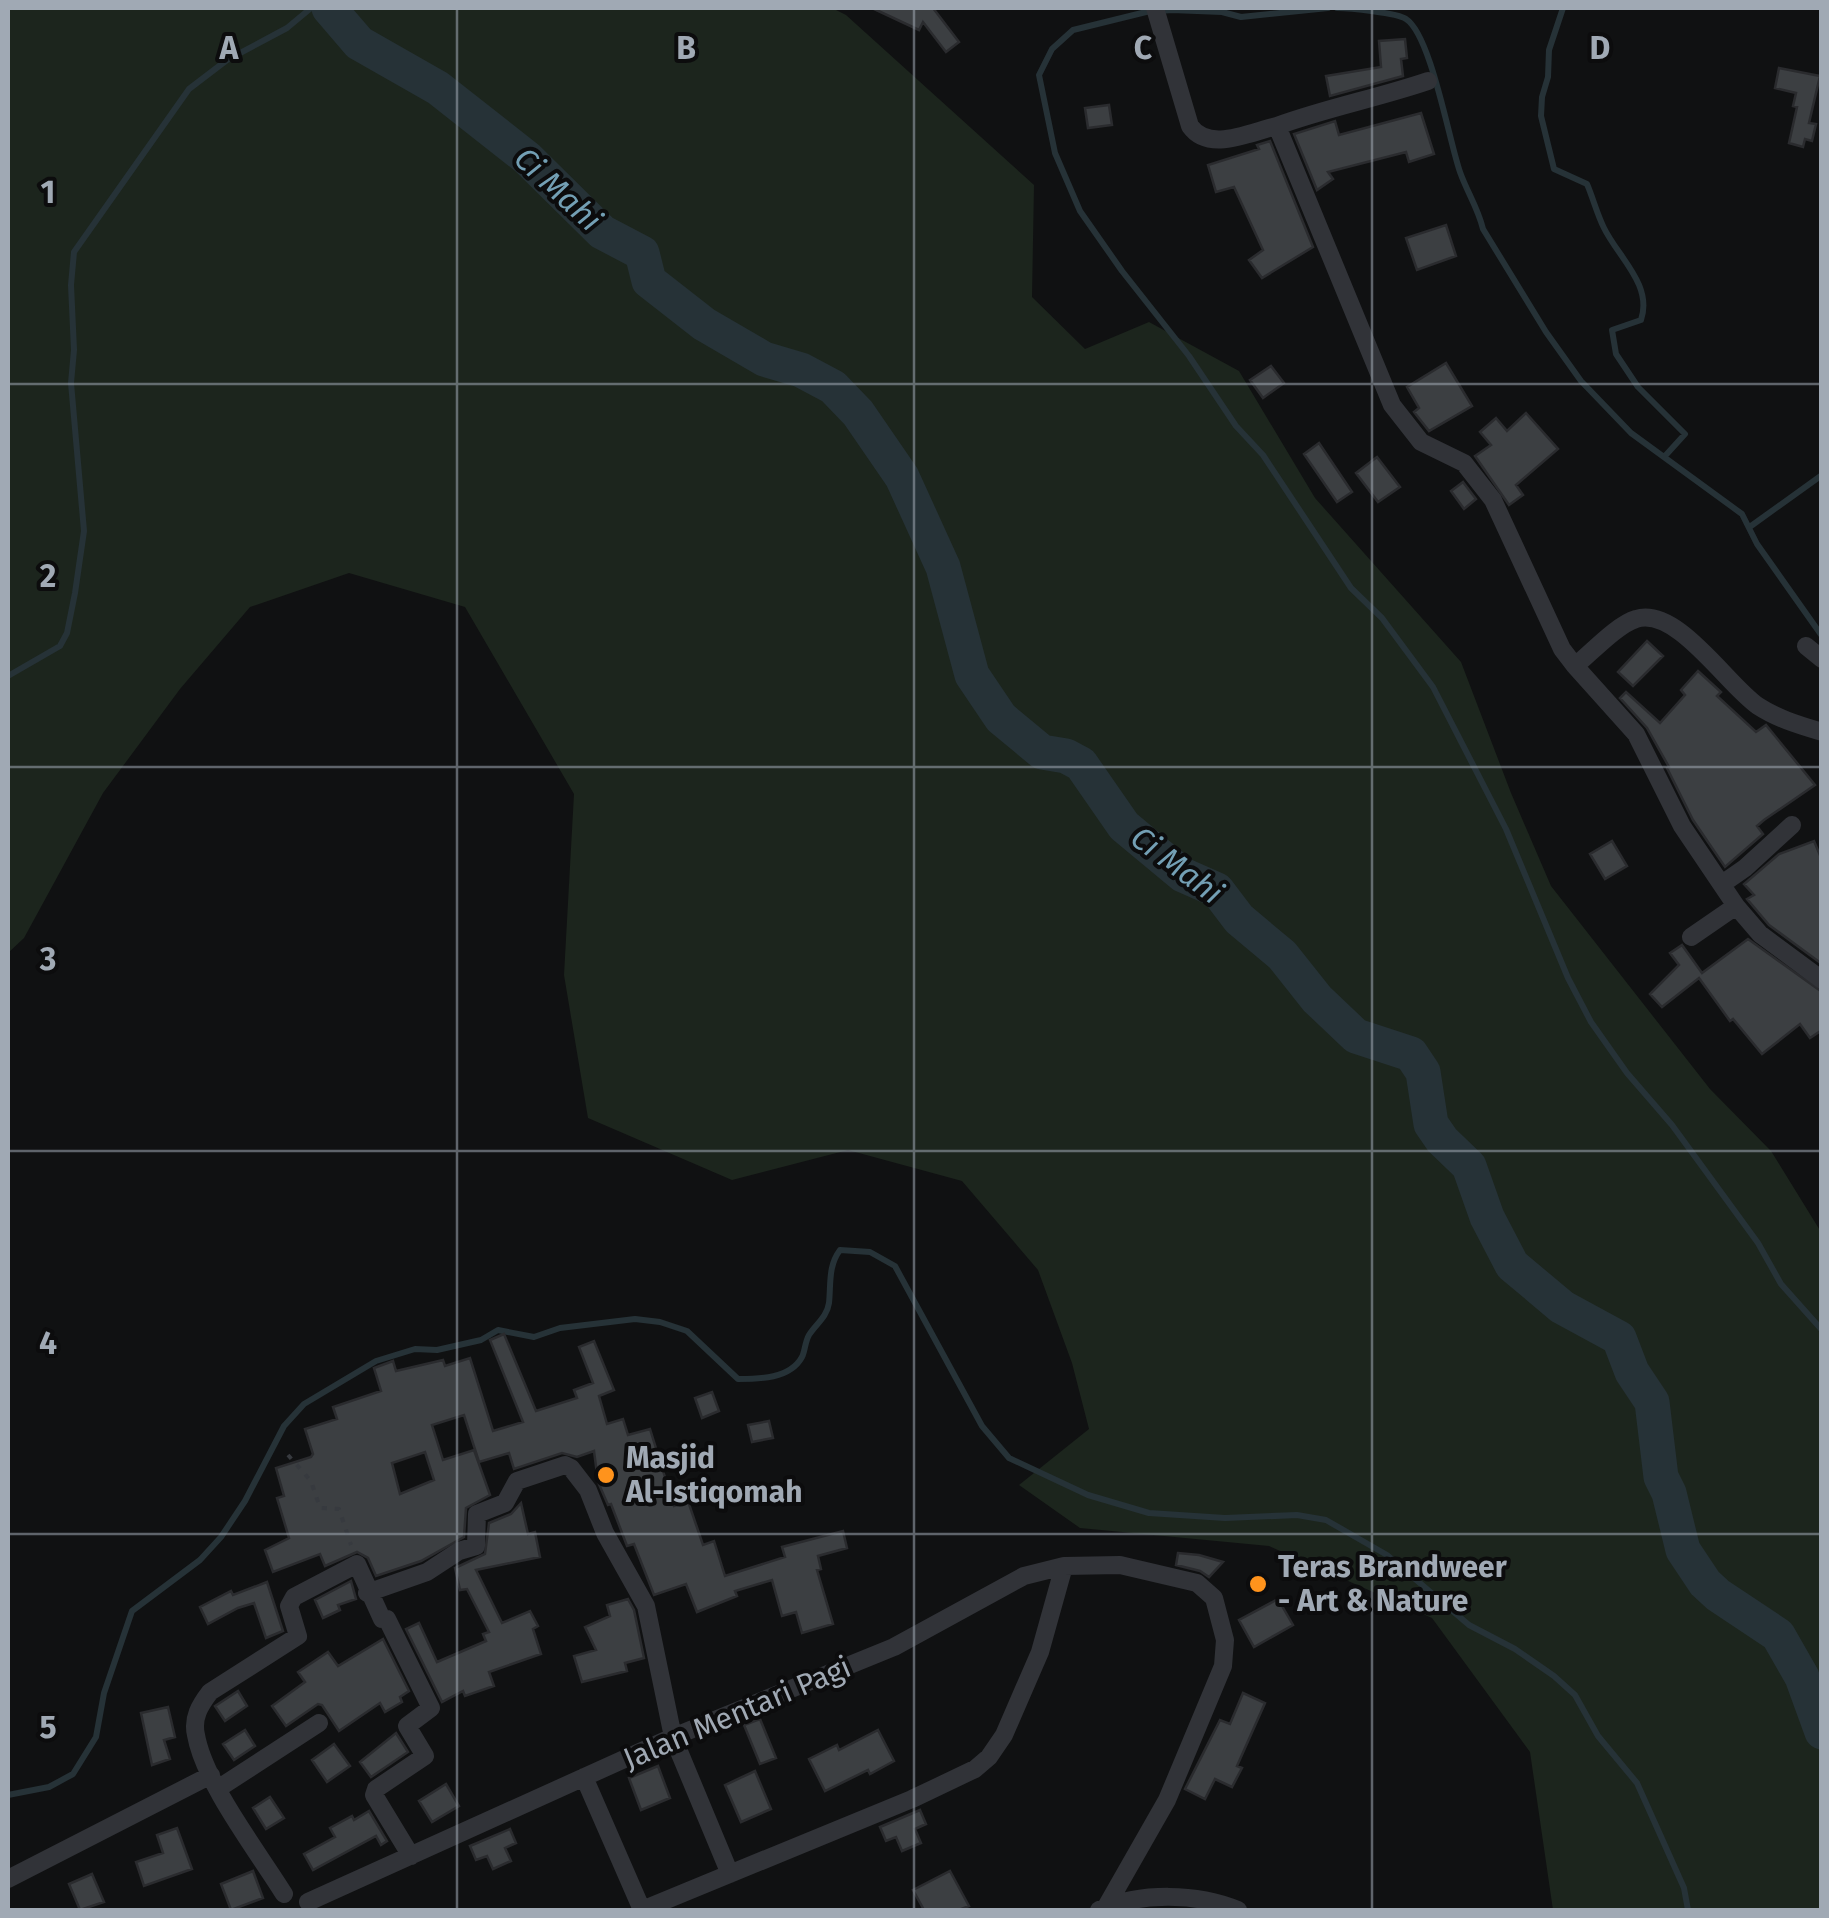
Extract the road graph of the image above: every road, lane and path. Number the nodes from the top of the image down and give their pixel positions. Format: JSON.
{"nodes":[{"id":1,"x":1156,"y":8,"type":"edge"},
{"id":2,"x":1428,"y":81,"type":"dead end"},
{"id":3,"x":1276,"y":126,"type":"junction"},
{"id":4,"x":1806,"y":646,"type":"dead end"},
{"id":5,"x":1822,"y":659,"type":"edge"},
{"id":6,"x":1576,"y":666,"type":"junction"},
{"id":7,"x":1822,"y":732,"type":"edge"},
{"id":8,"x":1792,"y":824,"type":"dead end"},
{"id":9,"x":1722,"y":884,"type":"junction"},
{"id":10,"x":1736,"y":906,"type":"junction"},
{"id":11,"x":1691,"y":937,"type":"dead end"},
{"id":12,"x":1822,"y":980,"type":"edge"},
{"id":13,"x":288,"y":1455,"type":"dead end"},
{"id":14,"x":356,"y":1564,"type":"junction"},
{"id":15,"x":1064,"y":1566,"type":"junction"},
{"id":16,"x":367,"y":1592,"type":"junction"},
{"id":17,"x":318,"y":1724,"type":"dead end"},
{"id":18,"x":673,"y":1737,"type":"junction"},
{"id":19,"x":584,"y":1778,"type":"junction"},
{"id":20,"x":215,"y":1782,"type":"junction"},
{"id":21,"x":411,"y":1856,"type":"junction"},
{"id":22,"x":730,"y":1874,"type":"junction"},
{"id":23,"x":8,"y":1879,"type":"edge"},
{"id":24,"x":280,"y":1902,"type":"edge"},
{"id":25,"x":676,"y":1904,"type":"edge"},
{"id":26,"x":308,"y":1906,"type":"edge"},
{"id":27,"x":1102,"y":1909,"type":"edge"},
{"id":28,"x":642,"y":1910,"type":"edge"},
{"id":29,"x":1238,"y":1910,"type":"edge"}],
"edges":[{"from":1,"to":3,"type":"street"},
{"from":2,"to":3,"type":"street"},
{"from":3,"to":6,"type":"street"},
{"from":4,"to":5,"type":"street"},
{"from":6,"to":7,"type":"street"},
{"from":6,"to":9,"type":"street"},
{"from":8,"to":9,"type":"street"},
{"from":9,"to":10,"type":"street"},
{"from":10,"to":11,"type":"street"},
{"from":10,"to":12,"type":"street"},
{"from":13,"to":14,"type":"path"},
{"from":14,"to":16,"type":"street"},
{"from":14,"to":20,"type":"street"},
{"from":15,"to":18,"type":"street","name":"Jalan Mentari Pagi"},
{"from":15,"to":22,"type":"street"},
{"from":15,"to":27,"type":"street","name":"Jalan Mentari Pagi"},
{"from":16,"to":18,"type":"street"},
{"from":16,"to":21,"type":"street"},
{"from":17,"to":20,"type":"street"},
{"from":18,"to":19,"type":"street","name":"Jalan Mentari Pagi"},
{"from":18,"to":22,"type":"street"},
{"from":19,"to":21,"type":"street","name":"Jalan Mentari Pagi"},
{"from":19,"to":28,"type":"street"},
{"from":20,"to":23,"type":"street"},
{"from":20,"to":24,"type":"street"},
{"from":21,"to":26,"type":"street","name":"Jalan Mentari Pagi"},
{"from":22,"to":25,"type":"street"},
{"from":24,"to":26,"type":"street"},
{"from":25,"to":28,"type":"street"},
{"from":27,"to":29,"type":"street"}]}
